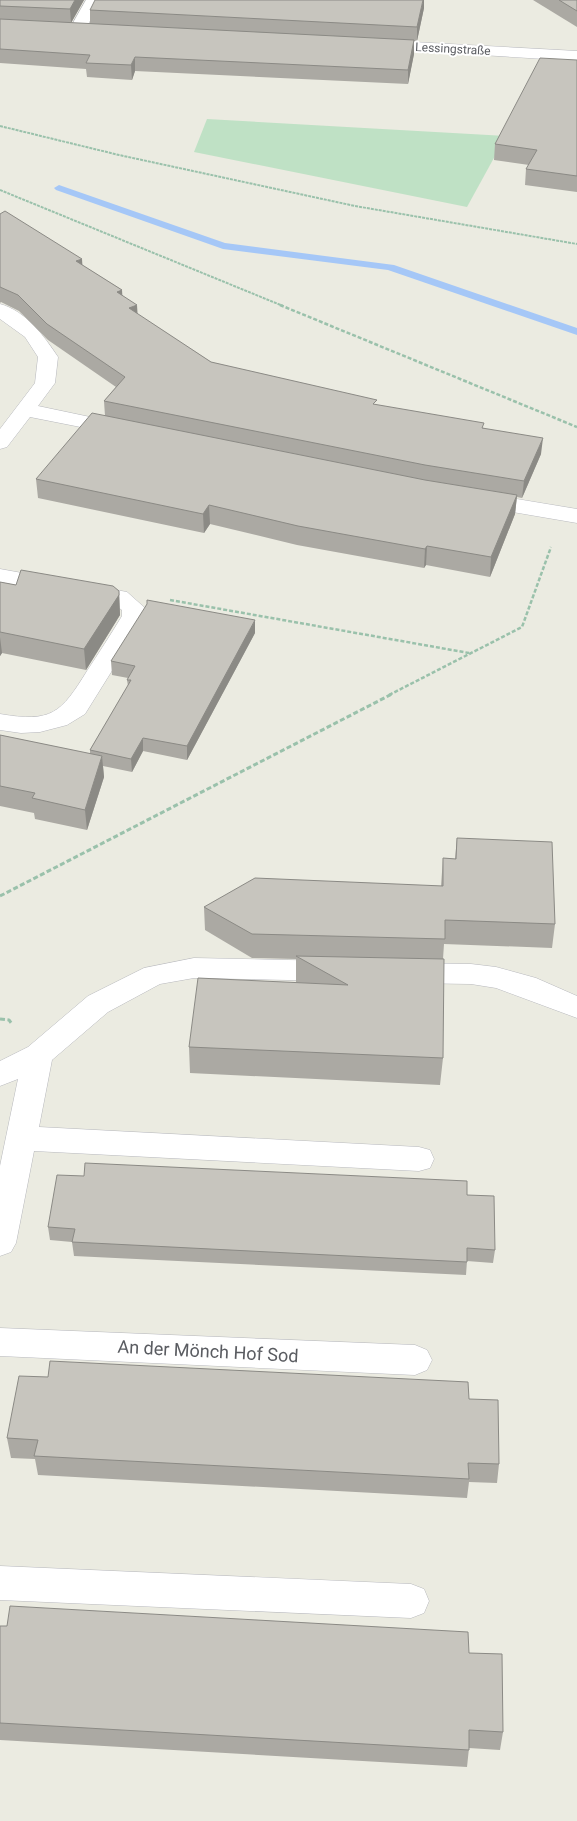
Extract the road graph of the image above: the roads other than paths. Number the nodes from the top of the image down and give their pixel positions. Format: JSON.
{"nodes":[{"id":1,"x":94,"y":0,"type":"edge"},
{"id":2,"x":58,"y":29,"type":"edge"},
{"id":3,"x":77,"y":30,"type":"junction"},
{"id":4,"x":97,"y":31,"type":"edge"},
{"id":5,"x":362,"y":44,"type":"edge"},
{"id":6,"x":577,"y":56,"type":"edge"},
{"id":7,"x":0,"y":310,"type":"edge"},
{"id":8,"x":26,"y":410,"type":"junction"},
{"id":9,"x":143,"y":434,"type":"edge"},
{"id":10,"x":0,"y":443,"type":"edge"},
{"id":11,"x":461,"y":497,"type":"edge"},
{"id":12,"x":570,"y":515,"type":"edge"},
{"id":13,"x":0,"y":576,"type":"edge"},
{"id":14,"x":0,"y":722,"type":"edge"},
{"id":15,"x":577,"y":1007,"type":"edge"},
{"id":16,"x":38,"y":1055,"type":"junction"},
{"id":17,"x":0,"y":1075,"type":"edge"},
{"id":18,"x":21,"y":1138,"type":"junction"},
{"id":19,"x":419,"y":1159,"type":"dead end"},
{"id":20,"x":0,"y":1243,"type":"edge"},
{"id":21,"x":0,"y":1342,"type":"edge"},
{"id":22,"x":415,"y":1360,"type":"dead end"},
{"id":23,"x":0,"y":1583,"type":"edge"},
{"id":24,"x":411,"y":1601,"type":"dead end"}],
"edges":[{"from":1,"to":3,"type":"street"},
{"from":2,"to":3,"type":"street"},
{"from":3,"to":4,"type":"street"},
{"from":5,"to":6,"type":"street","name":"Lessingstraße"},
{"from":7,"to":8,"type":"street"},
{"from":8,"to":9,"type":"street"},
{"from":8,"to":10,"type":"street"},
{"from":11,"to":12,"type":"street"},
{"from":13,"to":14,"type":"street"},
{"from":15,"to":16,"type":"street"},
{"from":16,"to":17,"type":"street"},
{"from":16,"to":18,"type":"street"},
{"from":18,"to":19,"type":"street"},
{"from":18,"to":20,"type":"street"},
{"from":21,"to":22,"type":"street","name":"An der Mönch Hof Sod"},
{"from":23,"to":24,"type":"street"}]}
